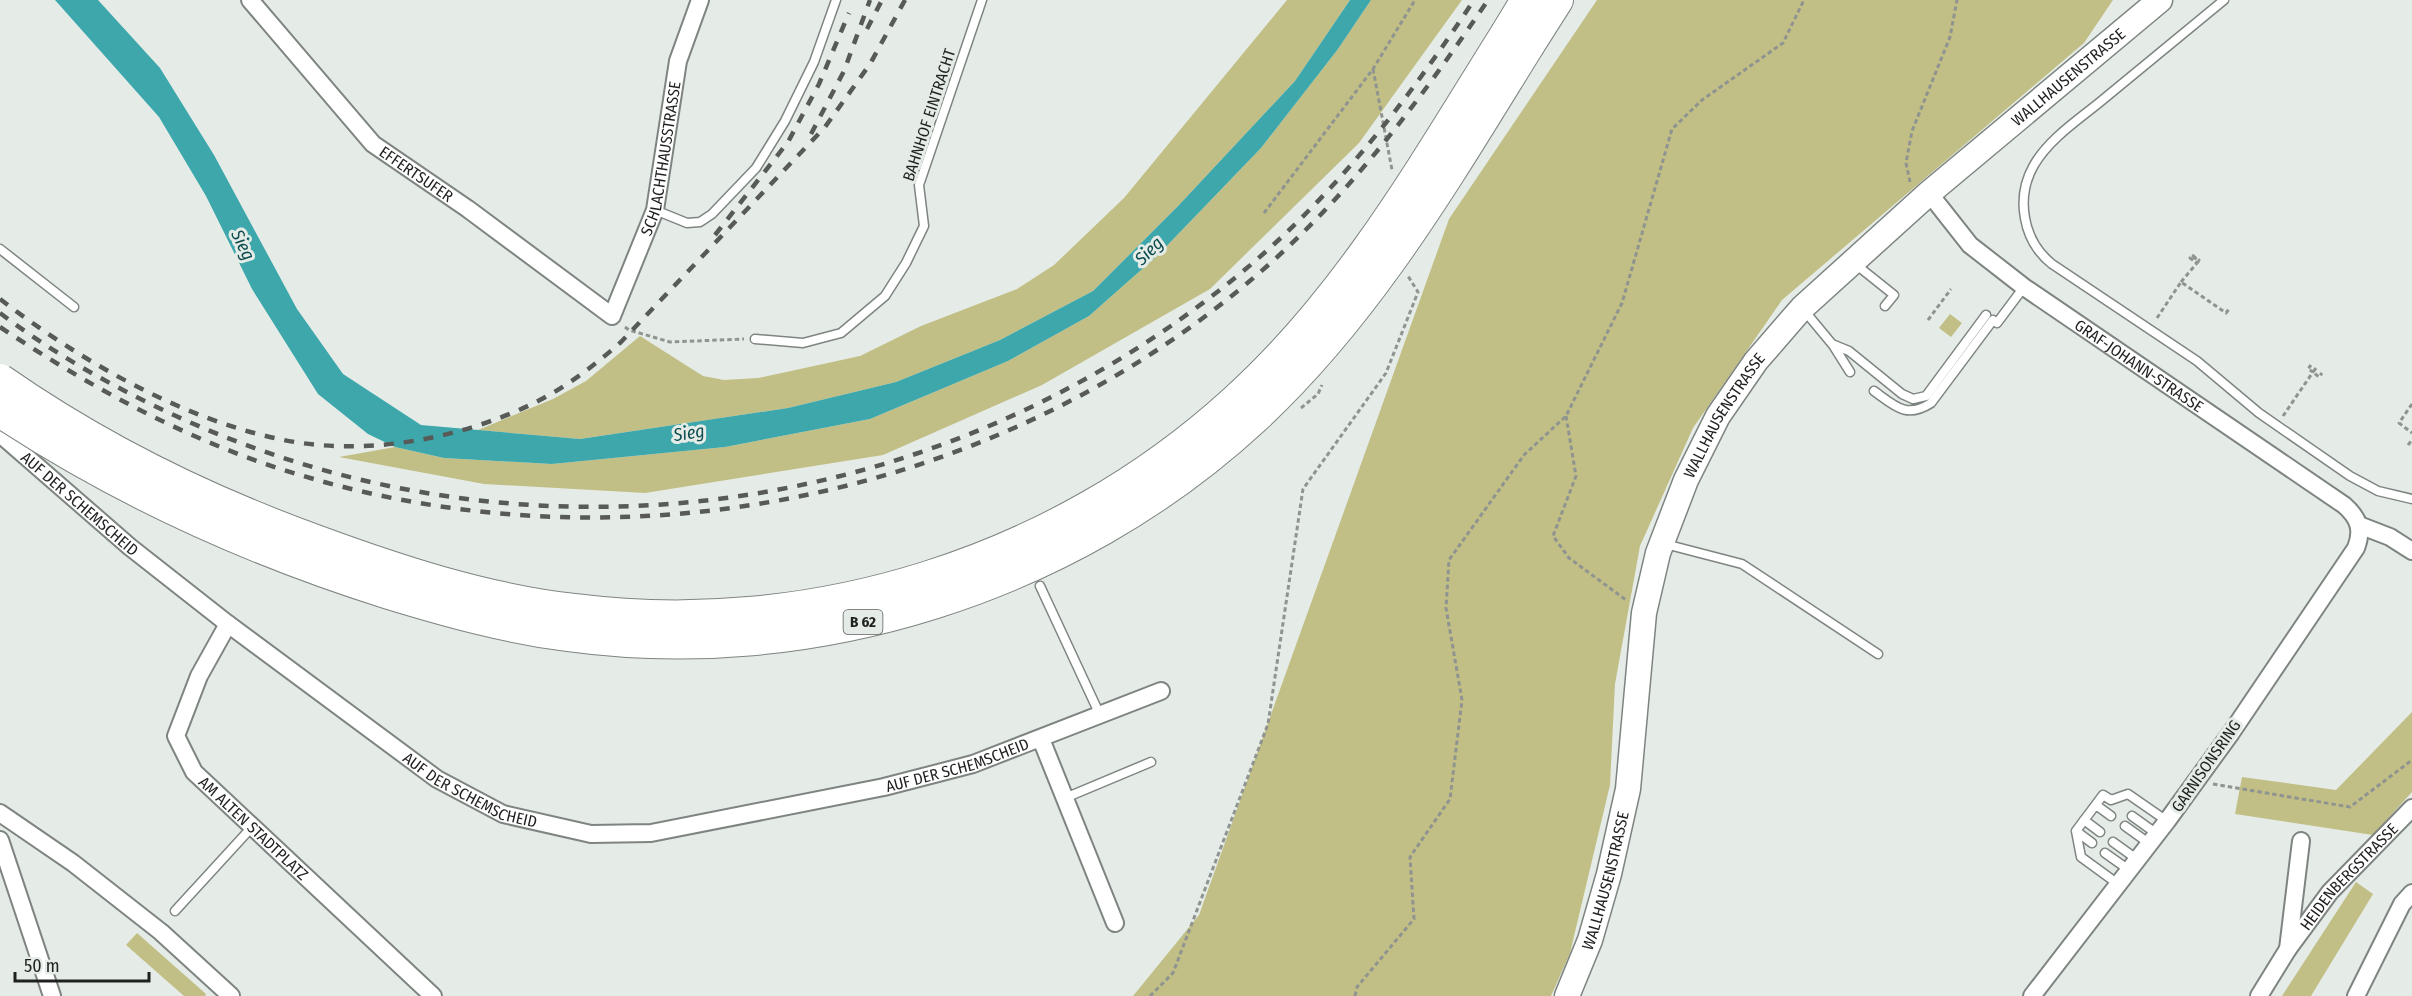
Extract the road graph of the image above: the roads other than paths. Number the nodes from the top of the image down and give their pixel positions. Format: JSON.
{"nodes":[{"id":1,"x":250,"y":0,"type":"edge"},
{"id":2,"x":700,"y":0,"type":"edge"},
{"id":3,"x":836,"y":0,"type":"edge"},
{"id":4,"x":982,"y":0,"type":"edge"},
{"id":5,"x":1527,"y":0,"type":"edge"},
{"id":6,"x":1557,"y":0,"type":"edge"},
{"id":7,"x":2160,"y":0,"type":"edge"},
{"id":8,"x":2224,"y":0,"type":"edge"},
{"id":9,"x":1518,"y":38,"type":"junction"},
{"id":10,"x":1929,"y":194,"type":"junction"},
{"id":11,"x":655,"y":210,"type":"junction"},
{"id":12,"x":0,"y":249,"type":"edge"},
{"id":13,"x":1853,"y":262,"type":"junction"},
{"id":14,"x":2024,"y":287,"type":"junction"},
{"id":15,"x":1885,"y":306,"type":"dead end"},
{"id":16,"x":74,"y":307,"type":"dead end"},
{"id":17,"x":1802,"y":308,"type":"junction"},
{"id":18,"x":612,"y":316,"type":"joint"},
{"id":19,"x":1992,"y":320,"type":"junction"},
{"id":20,"x":755,"y":339,"type":"road end"},
{"id":21,"x":1832,"y":344,"type":"junction"},
{"id":22,"x":1850,"y":372,"type":"dead end"},
{"id":23,"x":0,"y":380,"type":"edge"},
{"id":24,"x":1874,"y":391,"type":"dead end"},
{"id":25,"x":0,"y":411,"type":"edge"},
{"id":26,"x":0,"y":434,"type":"edge"},
{"id":27,"x":2412,"y":499,"type":"edge"},
{"id":28,"x":2359,"y":525,"type":"junction"},
{"id":29,"x":1662,"y":544,"type":"junction"},
{"id":30,"x":2412,"y":551,"type":"edge"},
{"id":31,"x":1040,"y":586,"type":"dead end"},
{"id":32,"x":228,"y":624,"type":"junction"},
{"id":33,"x":1878,"y":654,"type":"dead end"},
{"id":34,"x":1161,"y":691,"type":"dead end"},
{"id":35,"x":1100,"y":715,"type":"junction"},
{"id":36,"x":1041,"y":739,"type":"junction"},
{"id":37,"x":1151,"y":762,"type":"dead end"},
{"id":38,"x":1065,"y":798,"type":"junction"},
{"id":39,"x":2111,"y":800,"type":"junction"},
{"id":40,"x":2096,"y":805,"type":"junction"},
{"id":41,"x":2119,"y":806,"type":"dead end"},
{"id":42,"x":2412,"y":808,"type":"edge"},
{"id":43,"x":0,"y":813,"type":"edge"},
{"id":44,"x":2111,"y":816,"type":"dead end"},
{"id":45,"x":2132,"y":816,"type":"dead end"},
{"id":46,"x":2084,"y":820,"type":"junction"},
{"id":47,"x":2125,"y":826,"type":"dead end"},
{"id":48,"x":252,"y":827,"type":"junction"},
{"id":49,"x":2076,"y":831,"type":"junction"},
{"id":50,"x":2100,"y":832,"type":"dead end"},
{"id":51,"x":2158,"y":833,"type":"junction"},
{"id":52,"x":0,"y":840,"type":"edge"},
{"id":53,"x":2301,"y":841,"type":"dead end"},
{"id":54,"x":2113,"y":842,"type":"dead end"},
{"id":55,"x":2092,"y":843,"type":"dead end"},
{"id":56,"x":2105,"y":853,"type":"dead end"},
{"id":57,"x":2133,"y":865,"type":"junction"},
{"id":58,"x":2118,"y":884,"type":"junction"},
{"id":59,"x":2412,"y":893,"type":"edge"},
{"id":60,"x":175,"y":910,"type":"dead end"},
{"id":61,"x":1115,"y":923,"type":"dead end"},
{"id":62,"x":2288,"y":949,"type":"junction"},
{"id":63,"x":52,"y":996,"type":"edge"},
{"id":64,"x":231,"y":996,"type":"edge"},
{"id":65,"x":433,"y":996,"type":"edge"},
{"id":66,"x":1567,"y":996,"type":"edge"},
{"id":67,"x":2032,"y":996,"type":"edge"},
{"id":68,"x":2259,"y":996,"type":"edge"},
{"id":69,"x":2356,"y":996,"type":"edge"}],
"edges":[{"from":1,"to":18,"type":"street","name":"EFFERTSUFER"},
{"from":2,"to":11,"type":"street","name":"SCHLACHTHAUSSTRASSE"},
{"from":3,"to":11,"type":"lane"},
{"from":4,"to":20,"type":"lane","name":"BAHNHOF EINTRACHT"},
{"from":5,"to":9,"type":"highway","number":"B 62"},
{"from":6,"to":9,"type":"highway","number":"B 62"},
{"from":7,"to":10,"type":"street","name":"WALLHAUSENSTRASSE"},
{"from":8,"to":27,"type":"lane"},
{"from":9,"to":23,"type":"highway","number":"B 62","bridge":true},
{"from":9,"to":25,"type":"highway","number":"B 62","bridge":true},
{"from":10,"to":13,"type":"street","name":"WALLHAUSENSTRASSE"},
{"from":10,"to":14,"type":"street","name":"GRAF-JOHANN-STRASSE"},
{"from":11,"to":18,"type":"street","name":"SCHLACHTHAUSSTRASSE"},
{"from":12,"to":16,"type":"lane"},
{"from":13,"to":15,"type":"lane"},
{"from":13,"to":17,"type":"street","name":"WALLHAUSENSTRASSE"},
{"from":14,"to":19,"type":"lane"},
{"from":14,"to":28,"type":"street","name":"GRAF-JOHANN-STRASSE"},
{"from":17,"to":21,"type":"lane"},
{"from":17,"to":29,"type":"street","name":"WALLHAUSENSTRASSE"},
{"from":19,"to":21,"type":"lane"},
{"from":19,"to":24,"type":"lane"},
{"from":21,"to":22,"type":"lane"},
{"from":26,"to":32,"type":"street","name":"AUF DER SCHEMSCHEID"},
{"from":28,"to":30,"type":"street"},
{"from":28,"to":51,"type":"street","name":"GARNISONSRING"},
{"from":29,"to":33,"type":"lane"},
{"from":29,"to":66,"type":"street","name":"WALLHAUSENSTRASSE"},
{"from":31,"to":35,"type":"lane"},
{"from":32,"to":36,"type":"street","name":"AUF DER SCHEMSCHEID"},
{"from":32,"to":48,"type":"street","name":"AM ALTEN STADTPLATZ"},
{"from":34,"to":35,"type":"street","name":"AUF DER SCHEMSCHEID"},
{"from":35,"to":36,"type":"street","name":"AUF DER SCHEMSCHEID"},
{"from":36,"to":38,"type":"street","name":"AUF DER SCHEMSCHEID"},
{"from":37,"to":38,"type":"lane"},
{"from":38,"to":61,"type":"street","name":"AUF DER SCHEMSCHEID"},
{"from":39,"to":40,"type":"lane"},
{"from":39,"to":41,"type":"lane"},
{"from":39,"to":51,"type":"lane"},
{"from":40,"to":44,"type":"lane"},
{"from":40,"to":46,"type":"lane"},
{"from":42,"to":62,"type":"street","name":"HEIDENBERGSTRASSE"},
{"from":43,"to":64,"type":"street"},
{"from":45,"to":51,"type":"lane"},
{"from":46,"to":49,"type":"lane"},
{"from":46,"to":50,"type":"lane"},
{"from":47,"to":51,"type":"lane"},
{"from":48,"to":60,"type":"lane"},
{"from":48,"to":65,"type":"street","name":"AM ALTEN STADTPLATZ"},
{"from":49,"to":55,"type":"lane"},
{"from":49,"to":58,"type":"lane"},
{"from":51,"to":57,"type":"street","name":"GARNISONSRING"},
{"from":52,"to":63,"type":"street"},
{"from":53,"to":62,"type":"street","name":"HEIDENBERGSTRASSE"},
{"from":54,"to":57,"type":"lane"},
{"from":56,"to":57,"type":"lane"},
{"from":57,"to":58,"type":"street","name":"GARNISONSRING"},
{"from":58,"to":67,"type":"street","name":"GARNISONSRING"},
{"from":59,"to":69,"type":"street"},
{"from":62,"to":68,"type":"street","name":"HEIDENBERGSTRASSE"}]}
